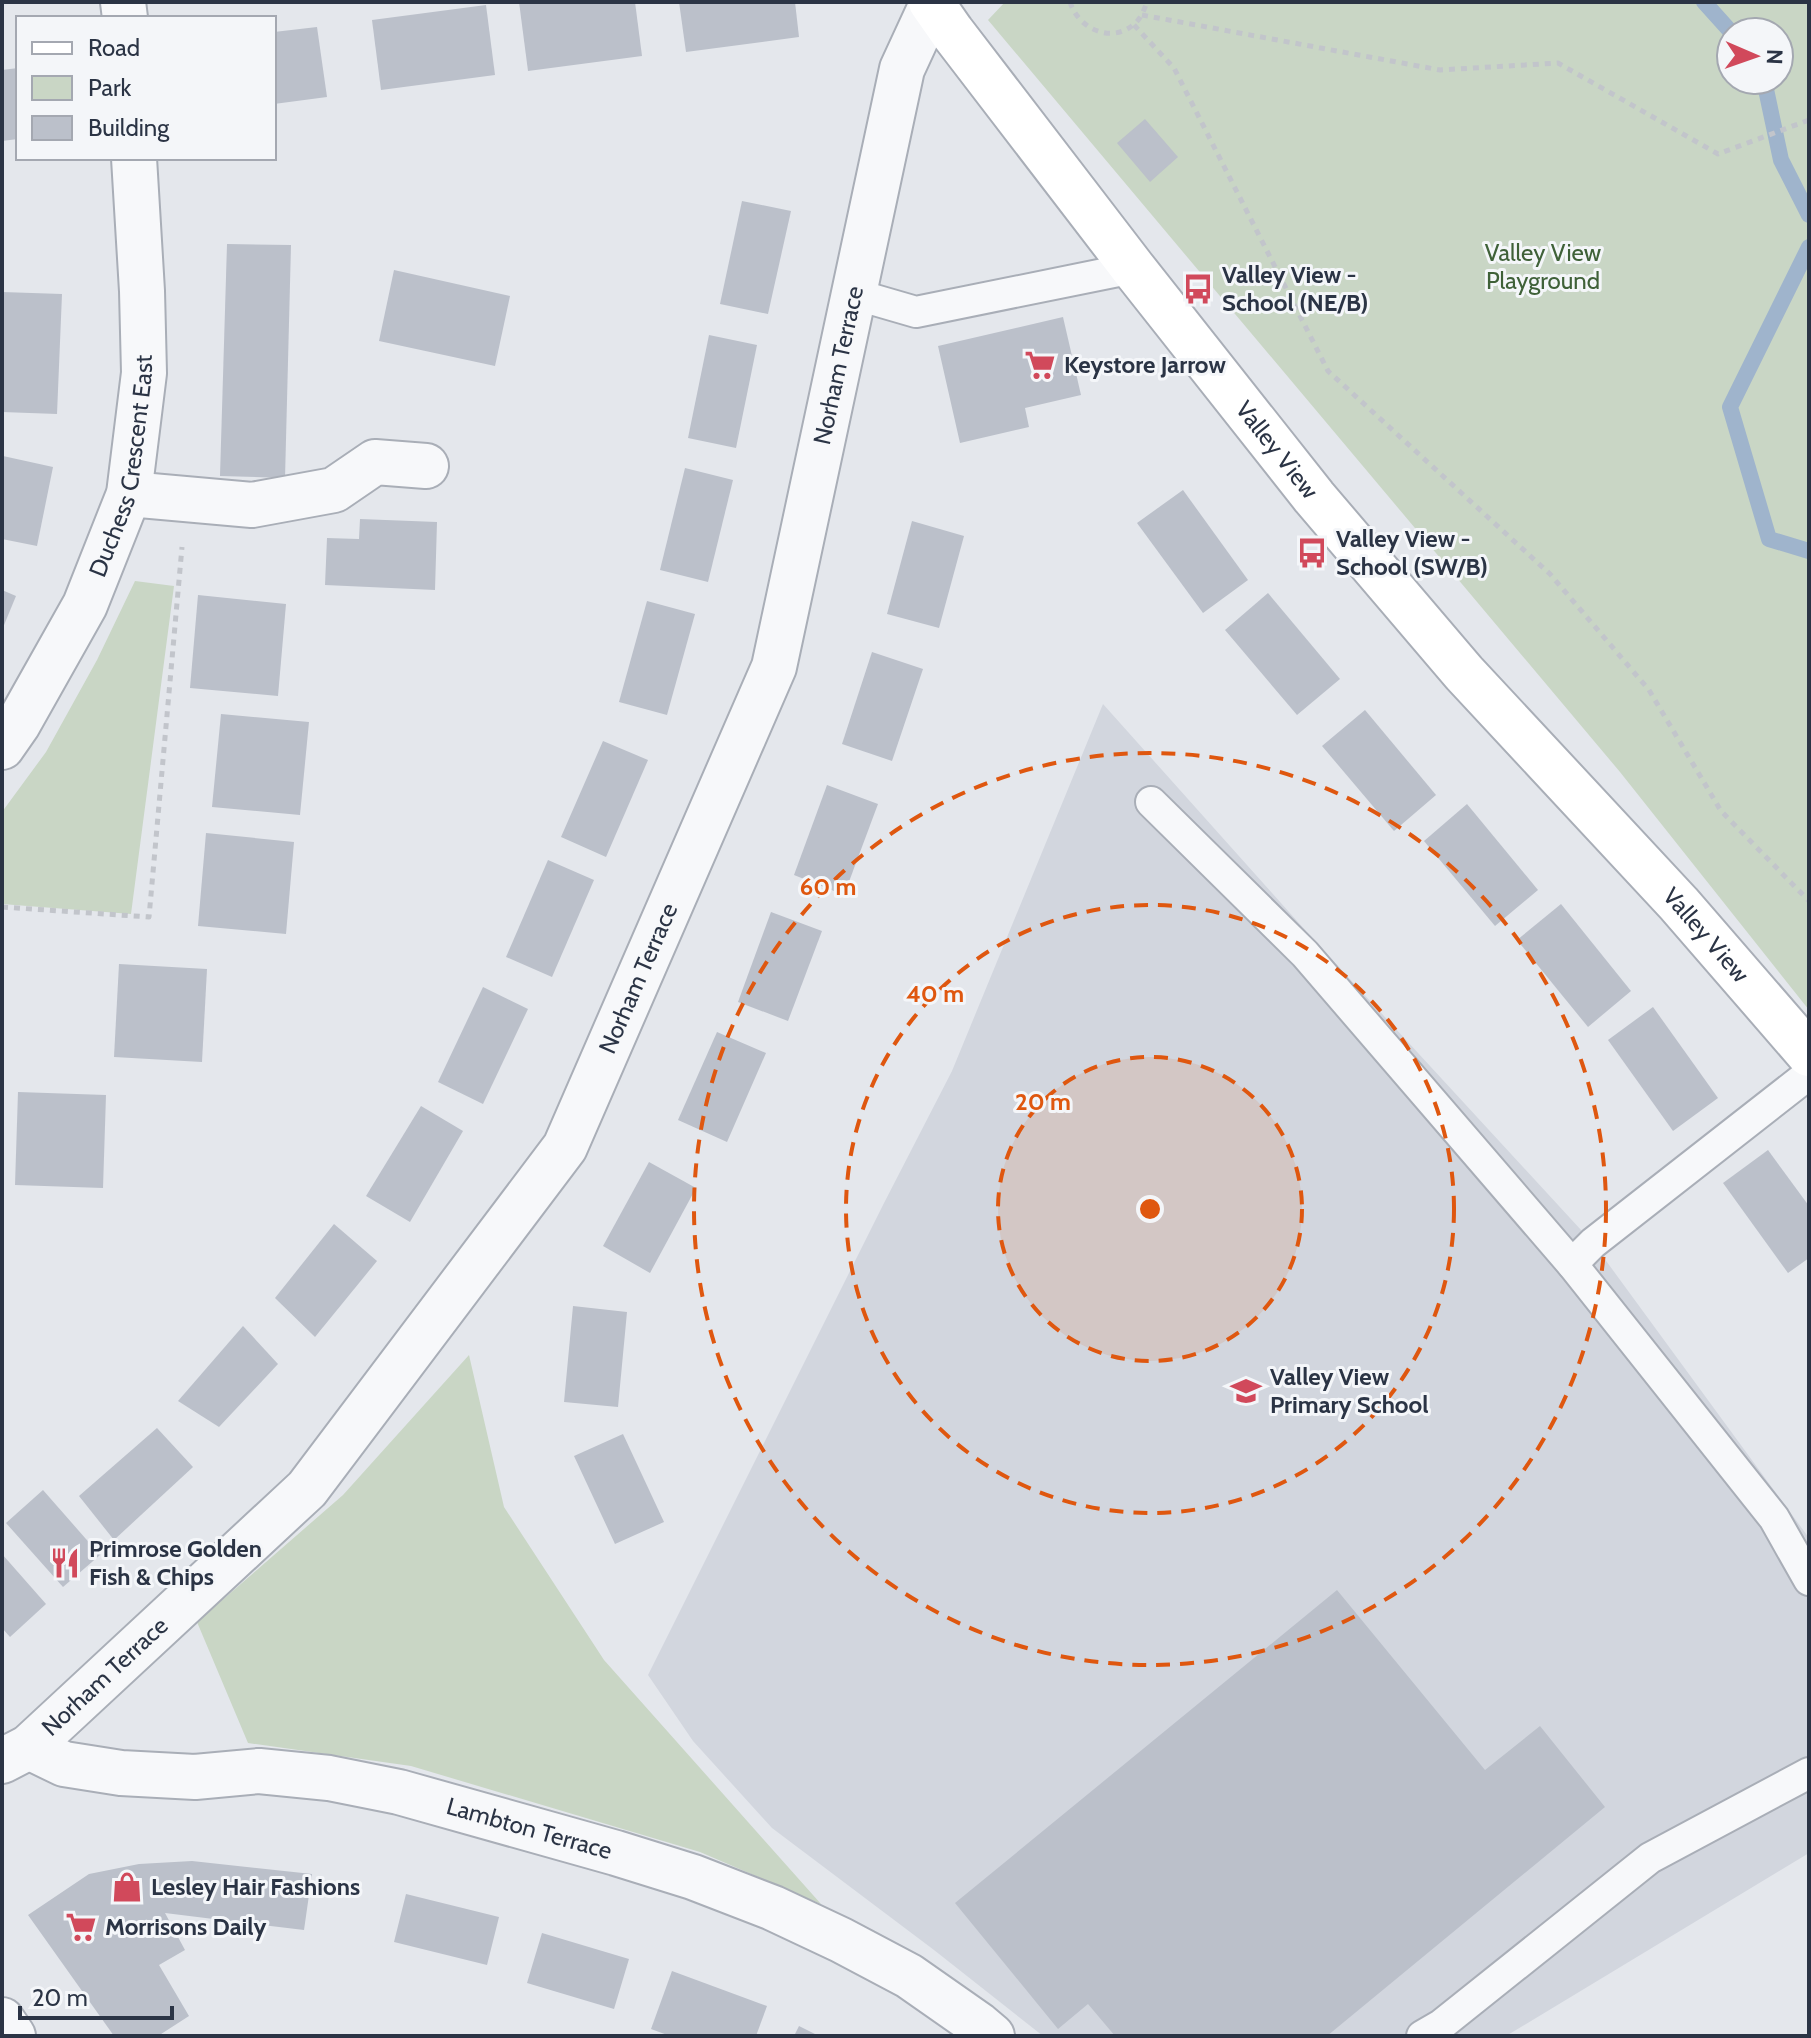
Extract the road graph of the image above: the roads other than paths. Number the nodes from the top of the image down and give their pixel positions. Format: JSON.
{"nodes":[{"id":1,"x":931,"y":3,"type":"edge"},
{"id":2,"x":134,"y":160,"type":"edge"},
{"id":3,"x":1133,"y":268,"type":"junction"},
{"id":4,"x":854,"y":294,"type":"junction"},
{"id":5,"x":426,"y":466,"type":"dead end"},
{"id":6,"x":129,"y":494,"type":"junction"},
{"id":7,"x":2,"y":747,"type":"edge"},
{"id":8,"x":1151,"y":802,"type":"dead end"},
{"id":9,"x":1809,"y":1054,"type":"edge"},
{"id":10,"x":1809,"y":1074,"type":"edge"},
{"id":11,"x":1572,"y":1264,"type":"junction"},
{"id":12,"x":1809,"y":1580,"type":"edge"},
{"id":13,"x":15,"y":1754,"type":"edge"},
{"id":14,"x":1809,"y":1773,"type":"edge"},
{"id":15,"x":2,"y":2020,"type":"edge"},
{"id":16,"x":13,"y":2036,"type":"edge"},
{"id":17,"x":992,"y":2036,"type":"edge"},
{"id":18,"x":1422,"y":2036,"type":"edge"}],
"edges":[{"from":1,"to":3,"type":"street","name":"Valley View"},
{"from":1,"to":4,"type":"street","name":"Norham Terrace"},
{"from":2,"to":6,"type":"street","name":"Duchess Crescent East"},
{"from":3,"to":4,"type":"lane"},
{"from":3,"to":9,"type":"street","name":"Valley View"},
{"from":4,"to":13,"type":"street","name":"Norham Terrace"},
{"from":5,"to":6,"type":"street"},
{"from":6,"to":7,"type":"street","name":"Duchess Crescent East"},
{"from":8,"to":11,"type":"lane"},
{"from":10,"to":11,"type":"lane"},
{"from":11,"to":12,"type":"lane"},
{"from":13,"to":17,"type":"street","name":"Lambton Terrace"},
{"from":14,"to":18,"type":"lane"},
{"from":15,"to":16,"type":"street"}]}
